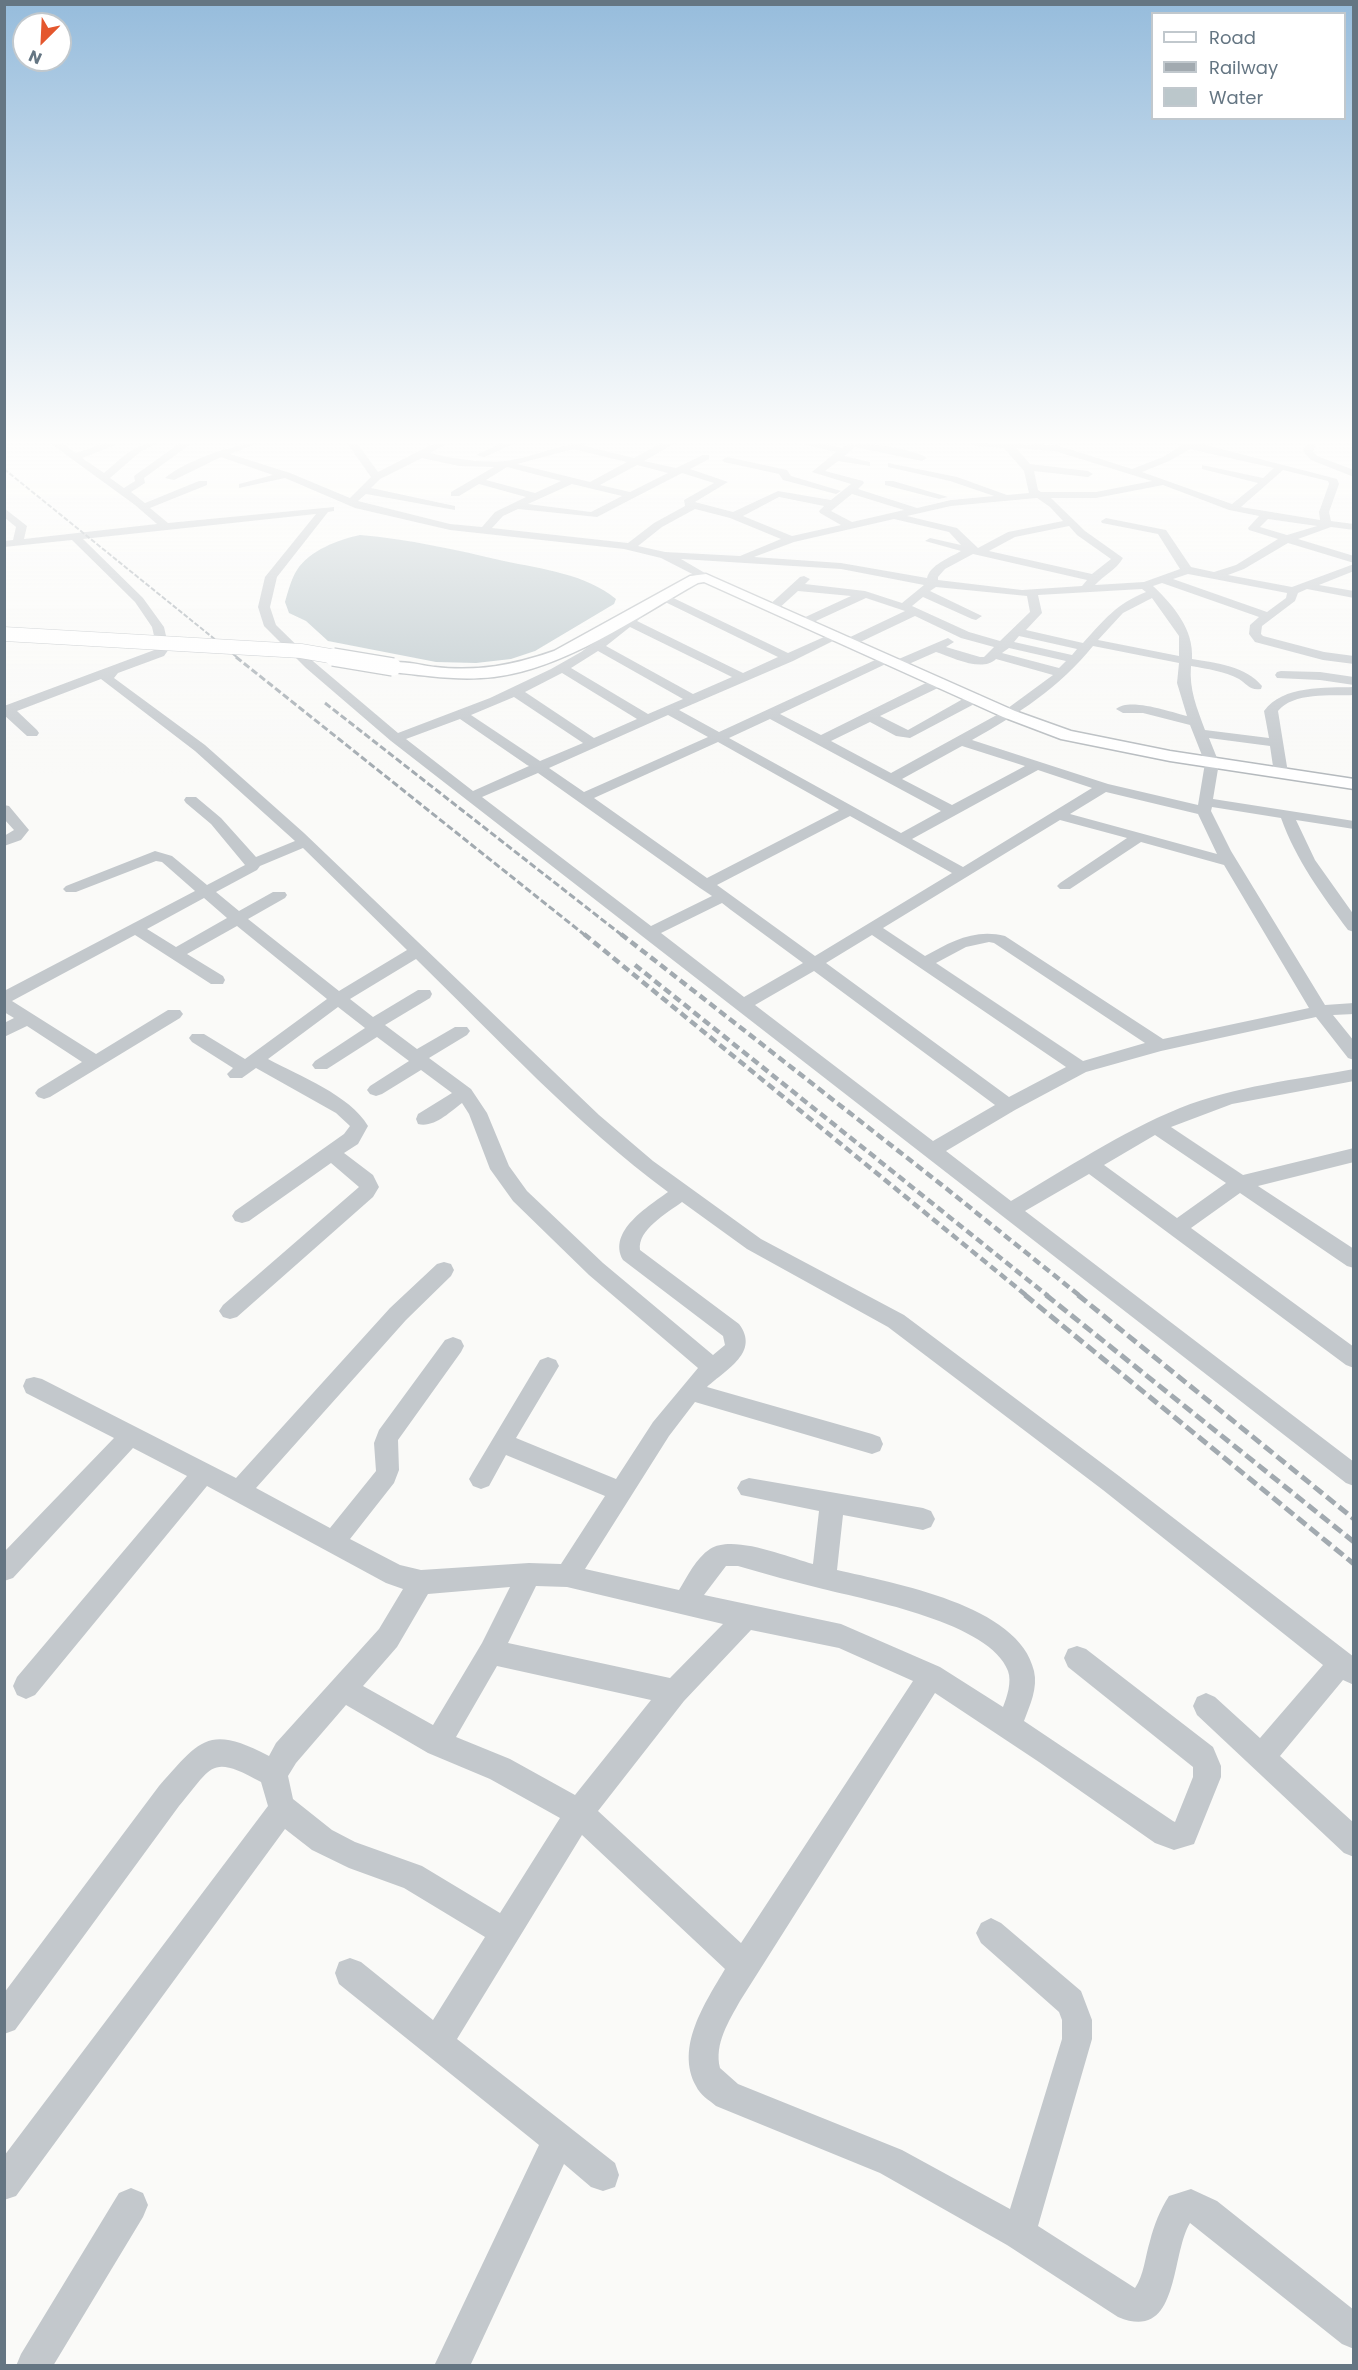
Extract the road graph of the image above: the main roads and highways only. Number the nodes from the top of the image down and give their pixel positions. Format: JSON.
{"nodes":[{"id":1,"x":4,"y":633,"type":"edge"},
{"id":2,"x":1353,"y":784,"type":"edge"}],
"edges":[{"from":1,"to":2,"type":"main road","bridge":true}]}
